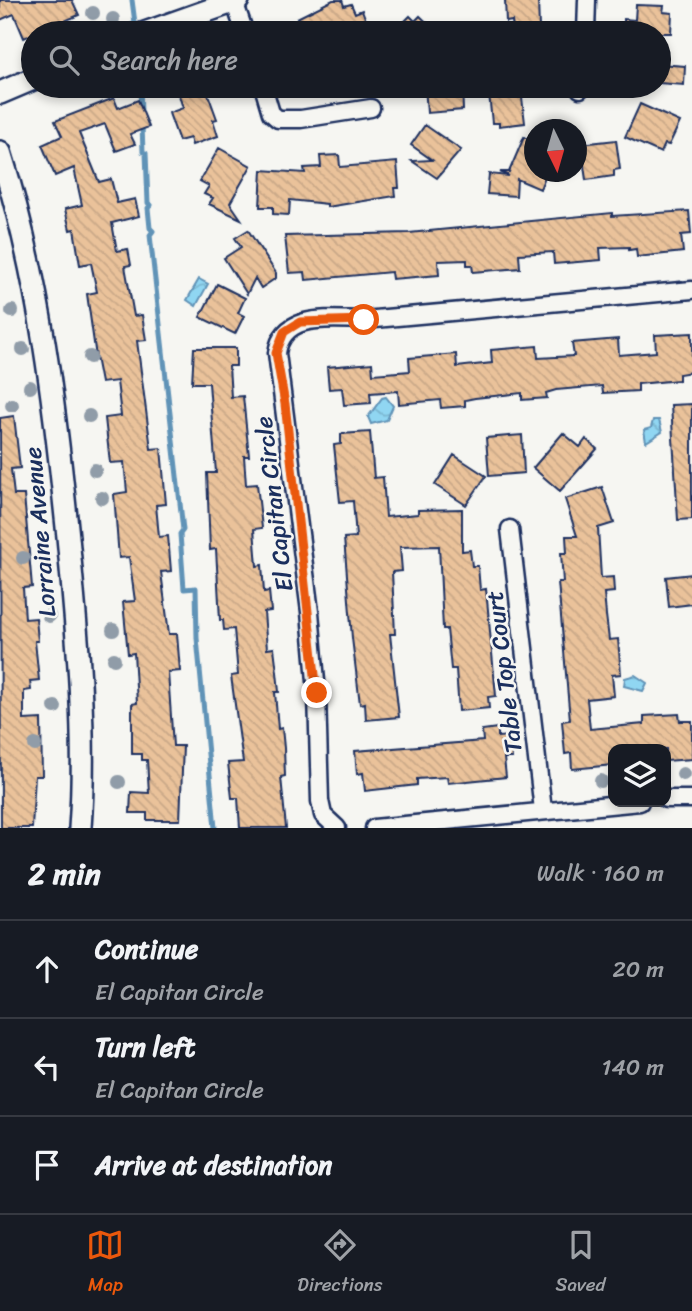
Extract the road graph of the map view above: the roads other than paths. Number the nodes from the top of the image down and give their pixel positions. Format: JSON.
{"nodes":[{"id":1,"x":587,"y":0,"type":"edge"},
{"id":2,"x":236,"y":1,"type":"edge"},
{"id":3,"x":179,"y":21,"type":"edge"},
{"id":4,"x":242,"y":21,"type":"edge"},
{"id":5,"x":586,"y":21,"type":"edge"},
{"id":6,"x":21,"y":84,"type":"edge"},
{"id":7,"x":0,"y":93,"type":"edge"},
{"id":8,"x":267,"y":98,"type":"edge"},
{"id":9,"x":371,"y":108,"type":"dead end"},
{"id":10,"x":0,"y":152,"type":"edge"},
{"id":11,"x":692,"y":290,"type":"edge"},
{"id":12,"x":510,"y":529,"type":"dead end"},
{"id":13,"x":671,"y":799,"type":"edge"},
{"id":14,"x":692,"y":799,"type":"edge"},
{"id":15,"x":608,"y":805,"type":"edge"},
{"id":16,"x":543,"y":810,"type":"junction"},
{"id":17,"x":79,"y":828,"type":"edge"},
{"id":18,"x":337,"y":828,"type":"edge"},
{"id":19,"x":374,"y":828,"type":"edge"}],
"edges":[{"from":1,"to":5,"type":"street"},
{"from":2,"to":3,"type":"street"},
{"from":2,"to":4,"type":"street"},
{"from":6,"to":7,"type":"street"},
{"from":8,"to":9,"type":"street"},
{"from":10,"to":17,"type":"street","name":"Lorraine Avenue"},
{"from":11,"to":18,"type":"street","name":"El Capitan Circle"},
{"from":12,"to":16,"type":"street","name":"Table Top Court"},
{"from":13,"to":14,"type":"street"},
{"from":15,"to":16,"type":"street"},
{"from":16,"to":19,"type":"street"}]}
